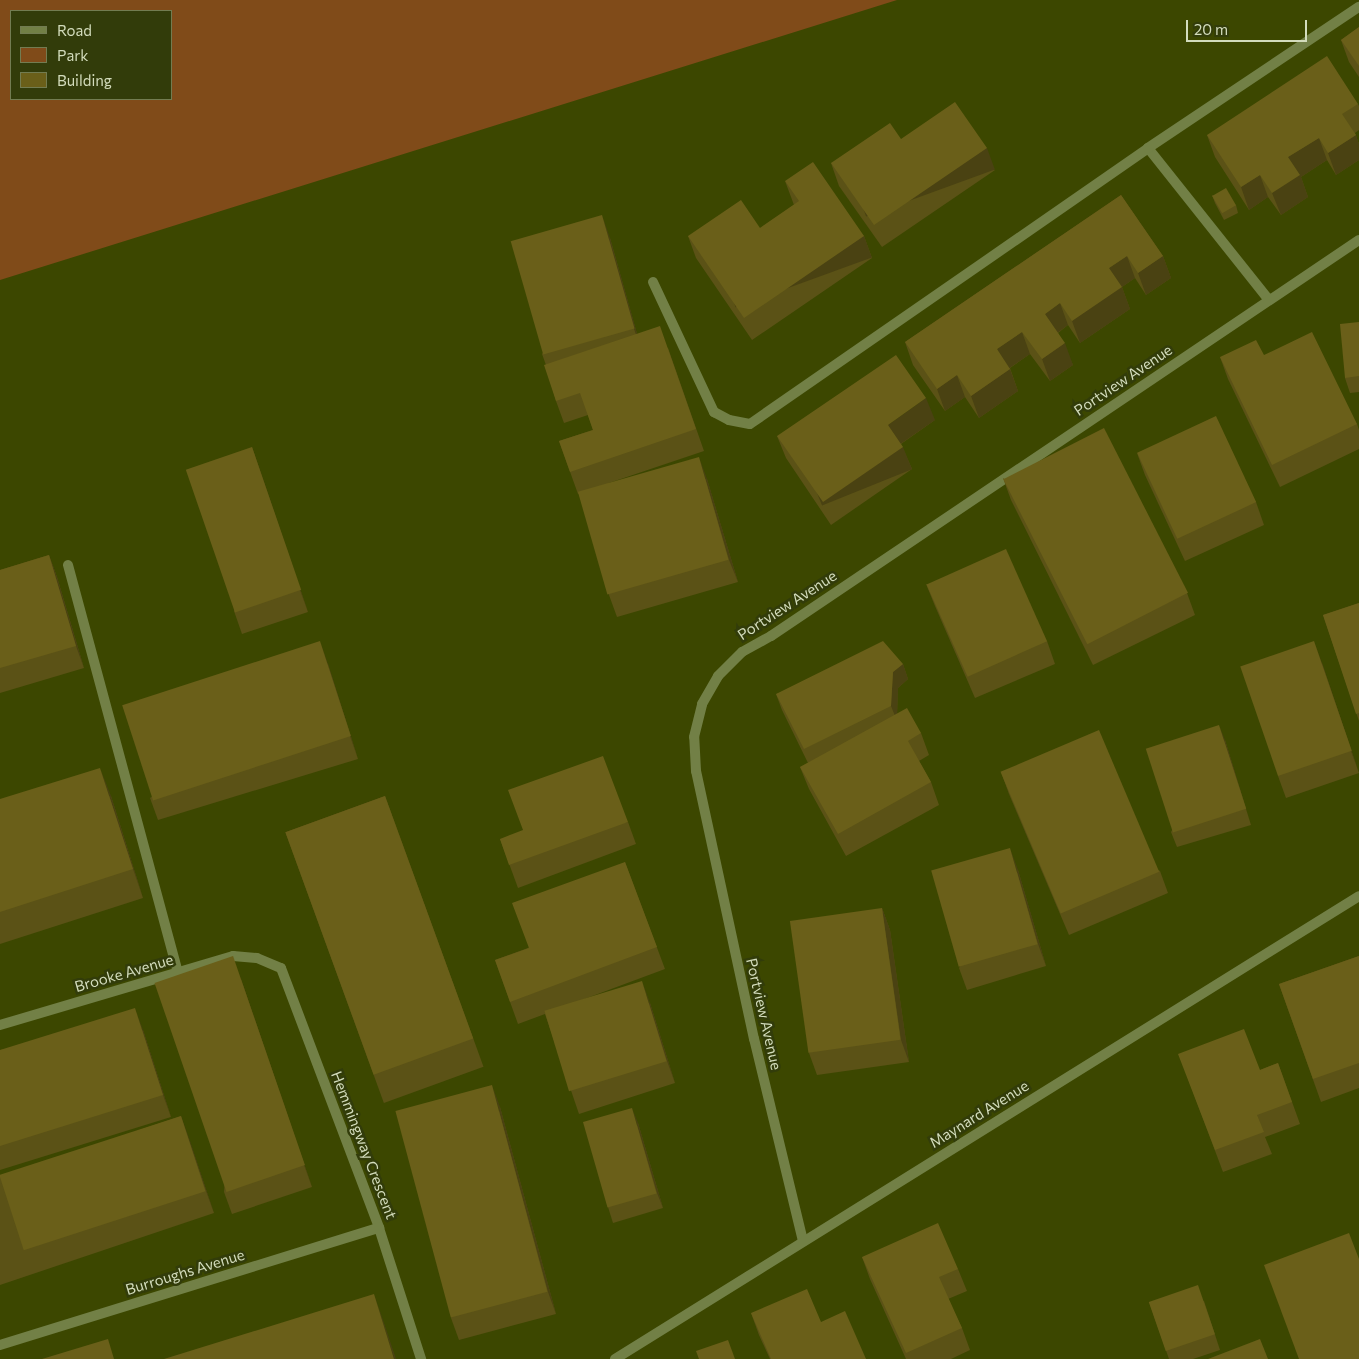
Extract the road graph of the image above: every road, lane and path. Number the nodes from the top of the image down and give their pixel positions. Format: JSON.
{"nodes":[{"id":1,"x":1359,"y":7,"type":"edge"},
{"id":2,"x":1148,"y":148,"type":"junction"},
{"id":3,"x":1359,"y":240,"type":"edge"},
{"id":4,"x":653,"y":282,"type":"dead end"},
{"id":5,"x":1269,"y":300,"type":"junction"},
{"id":6,"x":68,"y":565,"type":"dead end"},
{"id":7,"x":1359,"y":896,"type":"edge"},
{"id":8,"x":256,"y":958,"type":"joint"},
{"id":9,"x":178,"y":972,"type":"junction"},
{"id":10,"x":0,"y":1025,"type":"edge"},
{"id":11,"x":379,"y":1228,"type":"junction"},
{"id":12,"x":803,"y":1241,"type":"junction"},
{"id":13,"x":0,"y":1345,"type":"edge"},
{"id":14,"x":421,"y":1359,"type":"edge"},
{"id":15,"x":615,"y":1359,"type":"edge"}],
"edges":[{"from":1,"to":2,"type":"street"},
{"from":2,"to":4,"type":"street"},
{"from":2,"to":5,"type":"street"},
{"from":3,"to":5,"type":"street","name":"Portview Avenue"},
{"from":5,"to":12,"type":"street","name":"Portview Avenue"},
{"from":6,"to":9,"type":"street"},
{"from":7,"to":12,"type":"street","name":"Maynard Avenue"},
{"from":8,"to":9,"type":"street","name":"Brooke Avenue"},
{"from":8,"to":11,"type":"street","name":"Hemmingway Crescent"},
{"from":9,"to":10,"type":"street","name":"Brooke Avenue"},
{"from":11,"to":13,"type":"street","name":"Burroughs Avenue"},
{"from":11,"to":14,"type":"street","name":"Hemmingway Crescent"},
{"from":12,"to":15,"type":"street","name":"Maynard Avenue"}]}
